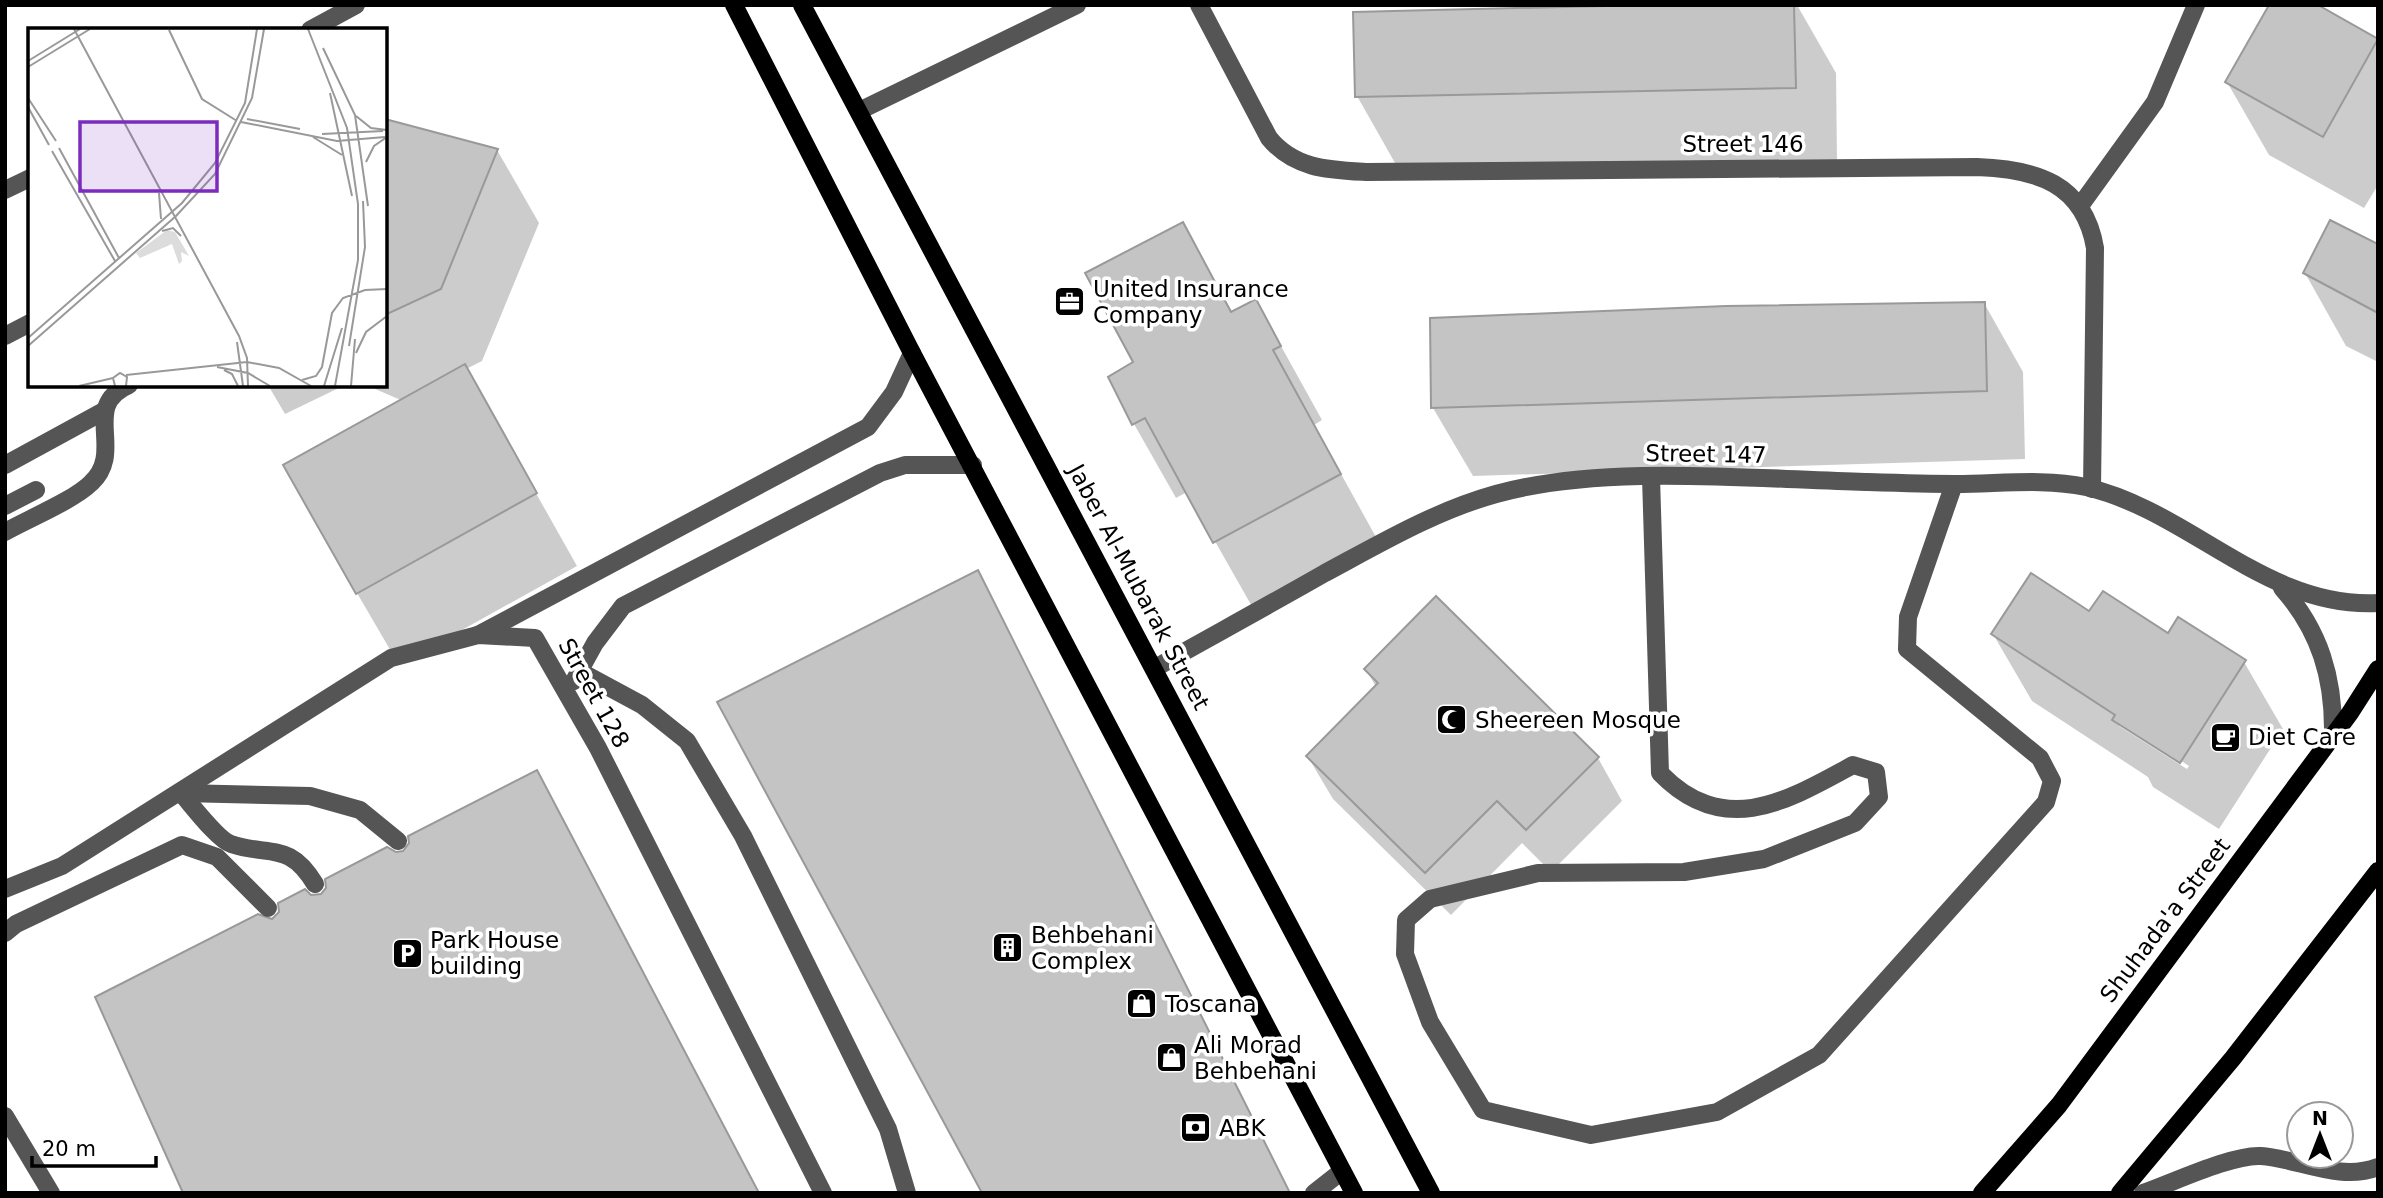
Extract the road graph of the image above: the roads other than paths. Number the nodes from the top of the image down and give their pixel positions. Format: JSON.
{"nodes":[{"id":1,"x":356,"y":5,"type":"edge"},
{"id":2,"x":734,"y":5,"type":"edge"},
{"id":3,"x":802,"y":5,"type":"edge"},
{"id":4,"x":1077,"y":5,"type":"edge"},
{"id":5,"x":1199,"y":5,"type":"edge"},
{"id":6,"x":2196,"y":5,"type":"edge"},
{"id":7,"x":314,"y":28,"type":"edge"},
{"id":8,"x":859,"y":111,"type":"junction"},
{"id":9,"x":28,"y":182,"type":"edge"},
{"id":10,"x":5,"y":190,"type":"edge"},
{"id":11,"x":2080,"y":206,"type":"junction"},
{"id":12,"x":28,"y":324,"type":"edge"},
{"id":13,"x":5,"y":336,"type":"edge"},
{"id":14,"x":912,"y":353,"type":"junction"},
{"id":15,"x":126,"y":387,"type":"edge"},
{"id":16,"x":104,"y":411,"type":"junction"},
{"id":17,"x":5,"y":465,"type":"edge"},
{"id":18,"x":973,"y":465,"type":"junction"},
{"id":19,"x":1651,"y":477,"type":"junction"},
{"id":20,"x":1954,"y":484,"type":"junction"},
{"id":21,"x":2092,"y":489,"type":"junction"},
{"id":22,"x":36,"y":490,"type":"dead end"},
{"id":23,"x":5,"y":506,"type":"edge"},
{"id":24,"x":5,"y":532,"type":"edge"},
{"id":25,"x":2277,"y":583,"type":"junction"},
{"id":26,"x":2378,"y":603,"type":"edge"},
{"id":27,"x":478,"y":635,"type":"junction"},
{"id":28,"x":1155,"y":668,"type":"junction"},
{"id":29,"x":2378,"y":669,"type":"edge"},
{"id":30,"x":579,"y":671,"type":"junction"},
{"id":31,"x":567,"y":693,"type":"junction"},
{"id":32,"x":2333,"y":735,"type":"junction"},
{"id":33,"x":181,"y":793,"type":"junction"},
{"id":34,"x":398,"y":841,"type":"dead end"},
{"id":35,"x":2378,"y":871,"type":"edge"},
{"id":36,"x":315,"y":884,"type":"dead end"},
{"id":37,"x":5,"y":889,"type":"edge"},
{"id":38,"x":268,"y":908,"type":"dead end"},
{"id":39,"x":5,"y":933,"type":"edge"},
{"id":40,"x":5,"y":1116,"type":"edge"},
{"id":41,"x":2378,"y":1167,"type":"edge"},
{"id":42,"x":1342,"y":1171,"type":"junction"},
{"id":43,"x":51,"y":1193,"type":"edge"},
{"id":44,"x":823,"y":1193,"type":"edge"},
{"id":45,"x":907,"y":1193,"type":"edge"},
{"id":46,"x":1314,"y":1193,"type":"edge"},
{"id":47,"x":1354,"y":1193,"type":"edge"},
{"id":48,"x":1431,"y":1193,"type":"edge"},
{"id":49,"x":1982,"y":1193,"type":"edge"},
{"id":50,"x":2120,"y":1193,"type":"edge"},
{"id":51,"x":2143,"y":1193,"type":"edge"}],
"edges":[{"from":1,"to":7,"type":"street"},
{"from":2,"to":14,"type":"main road"},
{"from":3,"to":8,"type":"main road","name":"Jaber Al-Mubarak Street"},
{"from":4,"to":8,"type":"street"},
{"from":5,"to":11,"type":"street","name":"Street 146"},
{"from":6,"to":11,"type":"street"},
{"from":8,"to":28,"type":"main road","name":"Jaber Al-Mubarak Street"},
{"from":9,"to":10,"type":"street"},
{"from":11,"to":21,"type":"street","name":"Street 146"},
{"from":12,"to":13,"type":"street"},
{"from":14,"to":18,"type":"main road"},
{"from":14,"to":27,"type":"street"},
{"from":15,"to":16,"type":"street"},
{"from":16,"to":17,"type":"street"},
{"from":16,"to":24,"type":"street"},
{"from":18,"to":30,"type":"street"},
{"from":18,"to":42,"type":"main road"},
{"from":19,"to":20,"type":"street","name":"Street 147"},
{"from":19,"to":20,"type":"street"},
{"from":19,"to":28,"type":"street","name":"Street 147"},
{"from":20,"to":21,"type":"street","name":"Street 147"},
{"from":21,"to":25,"type":"street","name":"Street 147"},
{"from":22,"to":23,"type":"street"},
{"from":25,"to":26,"type":"street","name":"Street 147"},
{"from":25,"to":32,"type":"street","name":"Street 147"},
{"from":27,"to":31,"type":"street","name":"Street 128"},
{"from":27,"to":33,"type":"street","name":"Street 128"},
{"from":28,"to":48,"type":"main road","name":"Jaber Al-Mubarak Street"},
{"from":29,"to":32,"type":"main road","name":"Shuhada'a Street"},
{"from":30,"to":31,"type":"street"},
{"from":30,"to":45,"type":"street"},
{"from":31,"to":44,"type":"street","name":"Street 128"},
{"from":32,"to":49,"type":"main road","name":"Shuhada'a Street"},
{"from":33,"to":34,"type":"street"},
{"from":33,"to":36,"type":"street"},
{"from":33,"to":37,"type":"street","name":"Street 128"},
{"from":35,"to":50,"type":"main road"},
{"from":38,"to":39,"type":"street"},
{"from":40,"to":43,"type":"street"},
{"from":41,"to":51,"type":"street"},
{"from":42,"to":46,"type":"street"},
{"from":42,"to":47,"type":"main road"}]}
